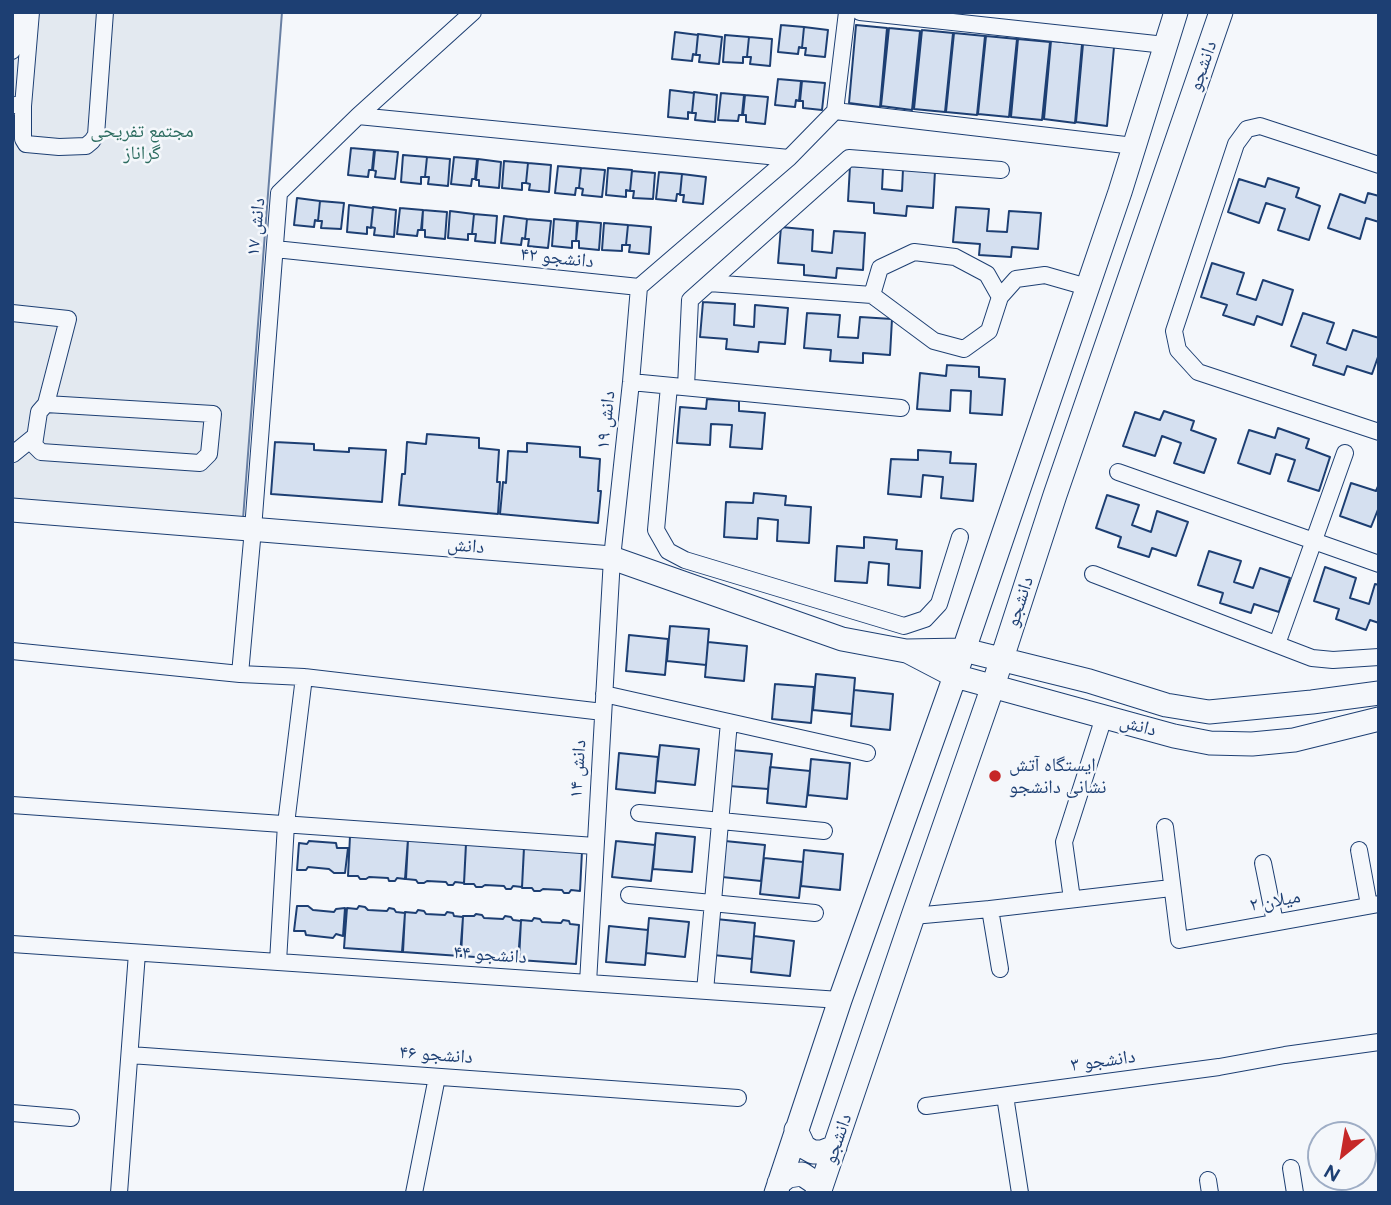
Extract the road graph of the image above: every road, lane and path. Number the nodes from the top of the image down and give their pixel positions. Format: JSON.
{"nodes":[{"id":1,"x":17,"y":12,"type":"edge"},
{"id":2,"x":31,"y":12,"type":"edge"},
{"id":3,"x":105,"y":12,"type":"edge"},
{"id":4,"x":473,"y":12,"type":"edge"},
{"id":5,"x":847,"y":12,"type":"edge"},
{"id":6,"x":860,"y":12,"type":"edge"},
{"id":7,"x":1176,"y":12,"type":"edge"},
{"id":8,"x":1221,"y":12,"type":"edge"},
{"id":9,"x":1165,"y":46,"type":"junction"},
{"id":10,"x":12,"y":51,"type":"edge"},
{"id":11,"x":18,"y":106,"type":"edge"},
{"id":12,"x":835,"y":111,"type":"junction"},
{"id":13,"x":358,"y":116,"type":"junction"},
{"id":14,"x":1134,"y":146,"type":"junction"},
{"id":15,"x":789,"y":158,"type":"junction"},
{"id":16,"x":1379,"y":165,"type":"edge"},
{"id":17,"x":1001,"y":170,"type":"dead end"},
{"id":18,"x":275,"y":249,"type":"junction"},
{"id":19,"x":709,"y":283,"type":"junction"},
{"id":20,"x":1087,"y":287,"type":"junction"},
{"id":21,"x":639,"y":288,"type":"junction"},
{"id":22,"x":872,"y":295,"type":"junction"},
{"id":23,"x":1000,"y":297,"type":"junction"},
{"id":24,"x":12,"y":313,"type":"edge"},
{"id":25,"x":631,"y":382,"type":"junction"},
{"id":26,"x":668,"y":386,"type":"junction"},
{"id":27,"x":686,"y":387,"type":"junction"},
{"id":28,"x":46,"y":404,"type":"junction"},
{"id":29,"x":901,"y":408,"type":"dead end"},
{"id":30,"x":1379,"y":432,"type":"edge"},
{"id":31,"x":34,"y":437,"type":"junction"},
{"id":32,"x":12,"y":452,"type":"edge"},
{"id":33,"x":1345,"y":453,"type":"dead end"},
{"id":34,"x":1118,"y":472,"type":"dead end"},
{"id":35,"x":12,"y":510,"type":"edge"},
{"id":36,"x":253,"y":529,"type":"junction"},
{"id":37,"x":960,"y":537,"type":"dead end"},
{"id":38,"x":1314,"y":541,"type":"junction"},
{"id":39,"x":612,"y":558,"type":"junction"},
{"id":40,"x":1379,"y":564,"type":"edge"},
{"id":41,"x":1093,"y":574,"type":"dead end"},
{"id":42,"x":1276,"y":644,"type":"junction"},
{"id":43,"x":964,"y":650,"type":"junction"},
{"id":44,"x":12,"y":651,"type":"edge"},
{"id":45,"x":906,"y":651,"type":"junction"},
{"id":46,"x":1379,"y":657,"type":"edge"},
{"id":47,"x":1001,"y":660,"type":"junction"},
{"id":48,"x":240,"y":674,"type":"junction"},
{"id":49,"x":955,"y":676,"type":"junction"},
{"id":50,"x":304,"y":677,"type":"junction"},
{"id":51,"x":993,"y":686,"type":"junction"},
{"id":52,"x":1379,"y":693,"type":"edge"},
{"id":53,"x":604,"y":694,"type":"junction"},
{"id":54,"x":603,"y":712,"type":"junction"},
{"id":55,"x":1104,"y":717,"type":"junction"},
{"id":56,"x":1379,"y":719,"type":"edge"},
{"id":57,"x":729,"y":722,"type":"junction"},
{"id":58,"x":867,"y":753,"type":"dead end"},
{"id":59,"x":12,"y":805,"type":"edge"},
{"id":60,"x":639,"y":814,"type":"dead end"},
{"id":61,"x":720,"y":821,"type":"junction"},
{"id":62,"x":286,"y":824,"type":"junction"},
{"id":63,"x":1165,"y":827,"type":"dead end"},
{"id":64,"x":824,"y":831,"type":"dead end"},
{"id":65,"x":594,"y":846,"type":"junction"},
{"id":66,"x":1359,"y":850,"type":"dead end"},
{"id":67,"x":1263,"y":863,"type":"dead end"},
{"id":68,"x":1171,"y":888,"type":"junction"},
{"id":69,"x":629,"y":895,"type":"dead end"},
{"id":70,"x":1072,"y":899,"type":"junction"},
{"id":71,"x":712,"y":903,"type":"junction"},
{"id":72,"x":1374,"y":904,"type":"edge"},
{"id":73,"x":990,"y":909,"type":"junction"},
{"id":74,"x":815,"y":913,"type":"dead end"},
{"id":75,"x":912,"y":916,"type":"junction"},
{"id":76,"x":1275,"y":922,"type":"junction"},
{"id":77,"x":12,"y":944,"type":"edge"},
{"id":78,"x":138,"y":953,"type":"junction"},
{"id":79,"x":278,"y":962,"type":"junction"},
{"id":80,"x":1000,"y":968,"type":"dead end"},
{"id":81,"x":588,"y":983,"type":"junction"},
{"id":82,"x":705,"y":991,"type":"junction"},
{"id":83,"x":840,"y":1000,"type":"junction"},
{"id":84,"x":1379,"y":1042,"type":"edge"},
{"id":85,"x":130,"y":1055,"type":"junction"},
{"id":86,"x":437,"y":1077,"type":"junction"},
{"id":87,"x":1006,"y":1096,"type":"junction"},
{"id":88,"x":738,"y":1098,"type":"dead end"},
{"id":89,"x":926,"y":1106,"type":"dead end"},
{"id":90,"x":12,"y":1113,"type":"edge"},
{"id":91,"x":71,"y":1118,"type":"dead end"},
{"id":92,"x":796,"y":1130,"type":"junction"},
{"id":93,"x":835,"y":1147,"type":"junction"},
{"id":94,"x":1291,"y":1168,"type":"dead end"},
{"id":95,"x":777,"y":1188,"type":"edge"},
{"id":96,"x":820,"y":1192,"type":"edge"},
{"id":97,"x":119,"y":1193,"type":"edge"},
{"id":98,"x":414,"y":1193,"type":"edge"},
{"id":99,"x":1020,"y":1193,"type":"edge"},
{"id":100,"x":1295,"y":1193,"type":"edge"}],
"edges":[{"from":1,"to":10,"type":"street"},
{"from":2,"to":11,"type":"street"},
{"from":3,"to":11,"type":"street"},
{"from":4,"to":13,"type":"street","name":"دانش ۱۷"},
{"from":5,"to":12,"type":"street"},
{"from":6,"to":9,"type":"street"},
{"from":7,"to":9,"type":"main road","name":"دانشجو"},
{"from":8,"to":47,"type":"main road","name":"دانشجو"},
{"from":9,"to":14,"type":"main road","name":"دانشجو"},
{"from":12,"to":14,"type":"street"},
{"from":12,"to":15,"type":"street"},
{"from":13,"to":15,"type":"street"},
{"from":13,"to":18,"type":"street","name":"دانش ۱۷"},
{"from":14,"to":20,"type":"main road","name":"دانشجو"},
{"from":15,"to":21,"type":"street"},
{"from":16,"to":30,"type":"street"},
{"from":17,"to":19,"type":"street"},
{"from":18,"to":21,"type":"street","name":"دانشجو ۴۲"},
{"from":18,"to":36,"type":"street","name":"دانش ۱۷"},
{"from":19,"to":22,"type":"street"},
{"from":19,"to":27,"type":"street"},
{"from":20,"to":23,"type":"street"},
{"from":20,"to":43,"type":"main road","name":"دانشجو"},
{"from":21,"to":25,"type":"street","name":"دانش ۱۹"},
{"from":22,"to":23,"type":"street"},
{"from":22,"to":23,"type":"street"},
{"from":24,"to":28,"type":"street"},
{"from":25,"to":26,"type":"street"},
{"from":25,"to":39,"type":"street","name":"دانش ۱۹"},
{"from":26,"to":27,"type":"street"},
{"from":26,"to":37,"type":"street"},
{"from":27,"to":29,"type":"street"},
{"from":28,"to":31,"type":"street"},
{"from":28,"to":31,"type":"street"},
{"from":31,"to":32,"type":"street"},
{"from":33,"to":38,"type":"street"},
{"from":34,"to":38,"type":"street"},
{"from":35,"to":36,"type":"main road","name":"دانش"},
{"from":36,"to":39,"type":"main road","name":"دانش"},
{"from":36,"to":48,"type":"street","name":"دانش ۱۷"},
{"from":38,"to":40,"type":"street"},
{"from":38,"to":42,"type":"street"},
{"from":39,"to":45,"type":"main road","name":"دانش"},
{"from":39,"to":53,"type":"street","name":"دانش ۱۴"},
{"from":41,"to":42,"type":"street"},
{"from":42,"to":46,"type":"street"},
{"from":43,"to":45,"type":"main road","name":"دانش"},
{"from":43,"to":47,"type":"main road","name":"دانش"},
{"from":43,"to":49,"type":"main road","name":"دانشجو"},
{"from":44,"to":48,"type":"street"},
{"from":45,"to":49,"type":"main road","name":"دانش"},
{"from":47,"to":51,"type":"main road","name":"دانشجو"},
{"from":47,"to":52,"type":"main road","name":"دانش"},
{"from":48,"to":50,"type":"street"},
{"from":49,"to":51,"type":"main road","name":"دانش"},
{"from":49,"to":83,"type":"main road","name":"دانشجو"},
{"from":50,"to":54,"type":"street"},
{"from":50,"to":62,"type":"street"},
{"from":51,"to":55,"type":"main road","name":"دانش"},
{"from":51,"to":75,"type":"main road","name":"دانشجو"},
{"from":53,"to":54,"type":"street","name":"دانش ۱۴"},
{"from":53,"to":57,"type":"street"},
{"from":54,"to":65,"type":"street","name":"دانش ۱۴"},
{"from":55,"to":56,"type":"main road","name":"دانش"},
{"from":55,"to":70,"type":"street"},
{"from":57,"to":58,"type":"street"},
{"from":57,"to":61,"type":"street"},
{"from":59,"to":62,"type":"street"},
{"from":60,"to":61,"type":"street"},
{"from":61,"to":64,"type":"street"},
{"from":61,"to":71,"type":"street"},
{"from":62,"to":65,"type":"street"},
{"from":62,"to":79,"type":"street"},
{"from":63,"to":68,"type":"street"},
{"from":65,"to":81,"type":"street","name":"دانش ۱۴"},
{"from":66,"to":72,"type":"street"},
{"from":67,"to":76,"type":"street"},
{"from":68,"to":70,"type":"street"},
{"from":68,"to":76,"type":"street","name":"میلان ۲"},
{"from":69,"to":71,"type":"street"},
{"from":70,"to":73,"type":"street"},
{"from":71,"to":74,"type":"street"},
{"from":71,"to":82,"type":"street"},
{"from":72,"to":76,"type":"street","name":"میلان ۲"},
{"from":73,"to":75,"type":"street"},
{"from":73,"to":80,"type":"street"},
{"from":75,"to":93,"type":"main road","name":"دانشجو"},
{"from":77,"to":78,"type":"street","name":"دانشجو ۴۴"},
{"from":78,"to":79,"type":"street","name":"دانشجو ۴۴"},
{"from":78,"to":85,"type":"street"},
{"from":79,"to":81,"type":"street","name":"دانشجو ۴۴"},
{"from":81,"to":82,"type":"street","name":"دانشجو ۴۴"},
{"from":82,"to":83,"type":"street","name":"دانشجو ۴۴"},
{"from":83,"to":92,"type":"main road","name":"دانشجو"},
{"from":84,"to":87,"type":"street","name":"دانشجو ۳"},
{"from":85,"to":86,"type":"street","name":"دانشجو ۴۶"},
{"from":85,"to":97,"type":"street"},
{"from":86,"to":88,"type":"street","name":"دانشجو ۴۶"},
{"from":86,"to":98,"type":"street"},
{"from":87,"to":89,"type":"street","name":"دانشجو ۳"},
{"from":87,"to":99,"type":"street"},
{"from":90,"to":91,"type":"street"},
{"from":92,"to":93,"type":"main road"},
{"from":92,"to":95,"type":"main road","name":"دانشجو"},
{"from":93,"to":96,"type":"main road","name":"دانشجو"},
{"from":94,"to":100,"type":"street"},
{"from":95,"to":96,"type":"main road"}]}
